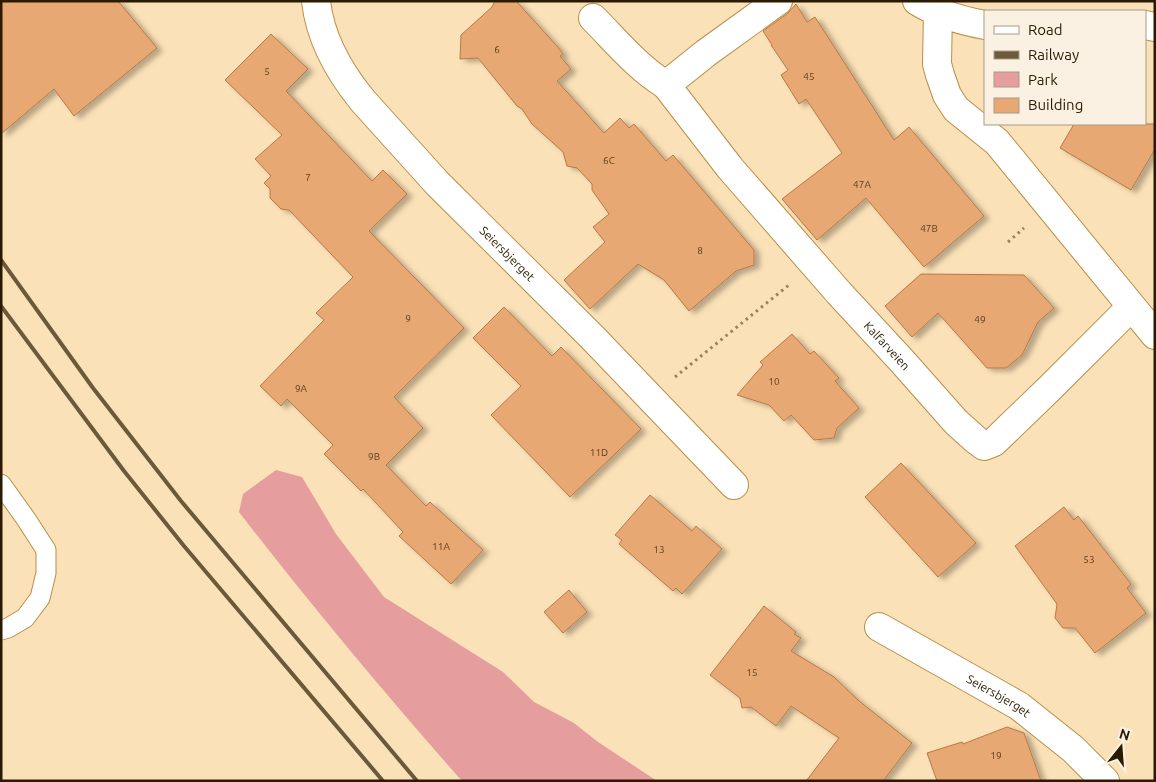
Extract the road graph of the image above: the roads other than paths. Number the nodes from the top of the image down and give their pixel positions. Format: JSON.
{"nodes":[{"id":1,"x":316,"y":1,"type":"edge"},
{"id":2,"x":778,"y":1,"type":"edge"},
{"id":3,"x":928,"y":6,"type":"edge"},
{"id":4,"x":593,"y":18,"type":"dead end"},
{"id":5,"x":984,"y":25,"type":"edge"},
{"id":6,"x":666,"y":85,"type":"junction"},
{"id":7,"x":994,"y":133,"type":"edge"},
{"id":8,"x":1131,"y":307,"type":"junction"},
{"id":9,"x":1155,"y":335,"type":"edge"},
{"id":10,"x":1,"y":484,"type":"edge"},
{"id":11,"x":734,"y":485,"type":"dead end"},
{"id":12,"x":879,"y":627,"type":"dead end"},
{"id":13,"x":1,"y":630,"type":"edge"},
{"id":14,"x":1105,"y":781,"type":"edge"}],
"edges":[{"from":1,"to":11,"type":"street","name":"Seiersbjerget"},
{"from":2,"to":6,"type":"street"},
{"from":3,"to":5,"type":"street"},
{"from":3,"to":7,"type":"street"},
{"from":4,"to":6,"type":"street","name":"Kalfarveien"},
{"from":6,"to":8,"type":"street","name":"Kalfarveien"},
{"from":7,"to":8,"type":"street"},
{"from":8,"to":9,"type":"street"},
{"from":10,"to":13,"type":"lane"},
{"from":12,"to":14,"type":"street","name":"Seiersbjerget"}]}
